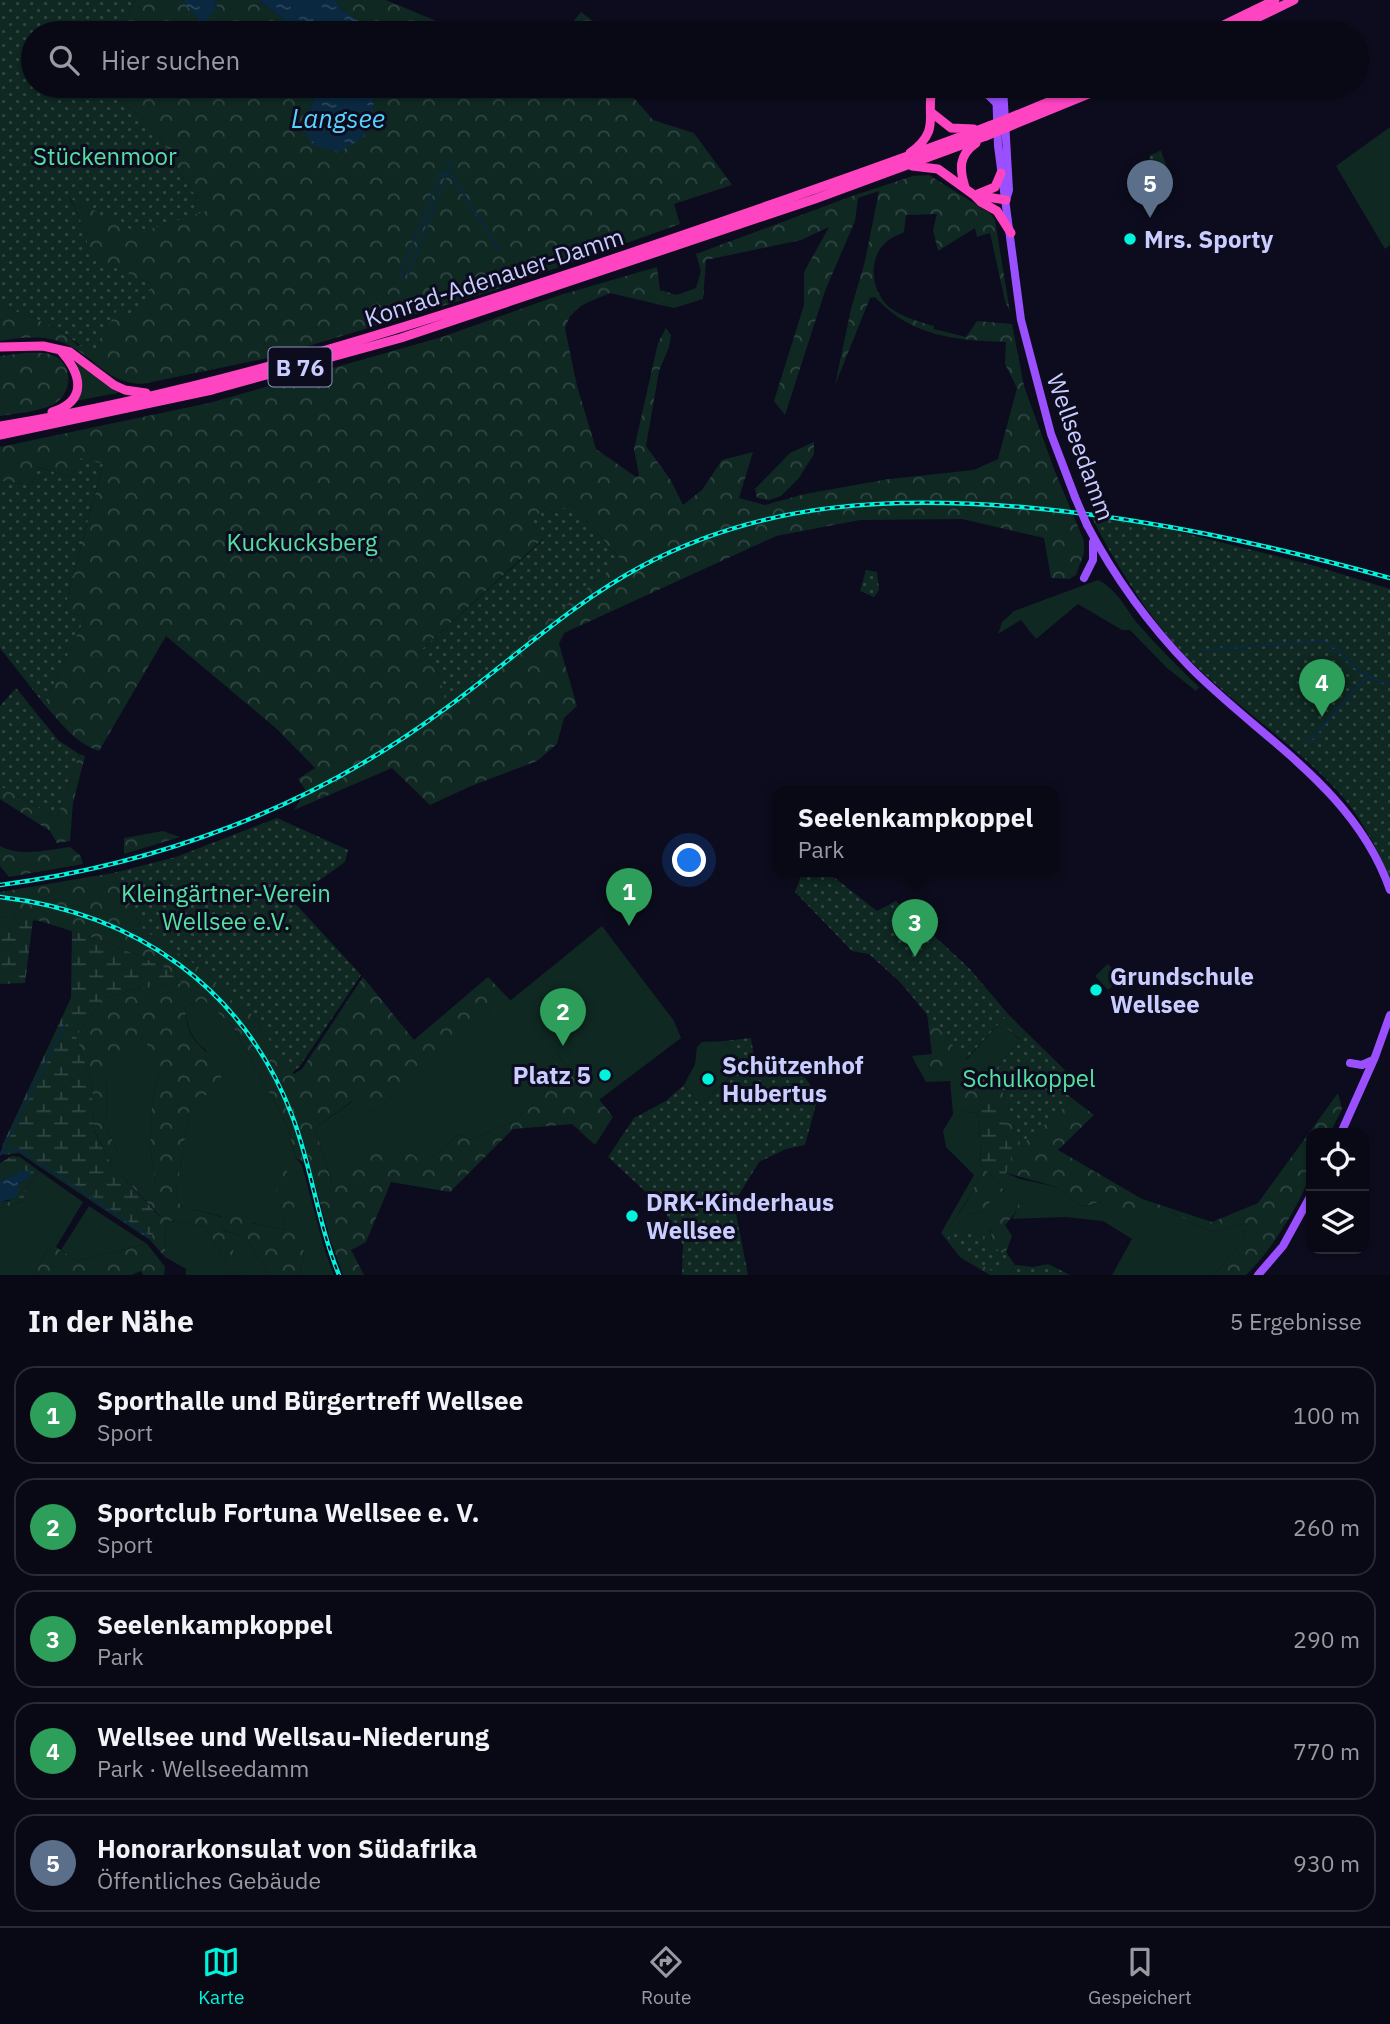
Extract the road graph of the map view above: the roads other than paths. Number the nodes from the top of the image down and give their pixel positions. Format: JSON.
{"nodes":[{"id":1,"x":1265,"y":0,"type":"edge"},
{"id":2,"x":1275,"y":0,"type":"edge"},
{"id":3,"x":1294,"y":0,"type":"edge"},
{"id":4,"x":1247,"y":14,"type":"junction"},
{"id":5,"x":1232,"y":21,"type":"edge"},
{"id":6,"x":1251,"y":21,"type":"edge"},
{"id":7,"x":931,"y":98,"type":"edge"},
{"id":8,"x":991,"y":98,"type":"edge"},
{"id":9,"x":997,"y":98,"type":"edge"},
{"id":10,"x":1000,"y":98,"type":"edge"},
{"id":11,"x":1061,"y":98,"type":"edge"},
{"id":12,"x":1076,"y":98,"type":"edge"},
{"id":13,"x":996,"y":103,"type":"junction"},
{"id":14,"x":932,"y":113,"type":"junction"},
{"id":15,"x":1008,"y":123,"type":"junction"},
{"id":16,"x":986,"y":130,"type":"junction"},
{"id":17,"x":906,"y":162,"type":"junction"},
{"id":18,"x":1001,"y":173,"type":"junction"},
{"id":19,"x":965,"y":187,"type":"junction"},
{"id":20,"x":974,"y":195,"type":"junction"},
{"id":21,"x":1006,"y":200,"type":"junction"},
{"id":22,"x":1011,"y":233,"type":"junction"},
{"id":23,"x":0,"y":347,"type":"edge"},
{"id":24,"x":60,"y":350,"type":"junction"},
{"id":25,"x":162,"y":393,"type":"junction"},
{"id":26,"x":34,"y":420,"type":"junction"},
{"id":27,"x":0,"y":426,"type":"edge"},
{"id":28,"x":0,"y":435,"type":"edge"},
{"id":29,"x":1092,"y":535,"type":"junction"},
{"id":30,"x":1084,"y":578,"type":"dead end"},
{"id":31,"x":1390,"y":890,"type":"edge"},
{"id":32,"x":1390,"y":1015,"type":"edge"},
{"id":33,"x":1375,"y":1057,"type":"junction"},
{"id":34,"x":1350,"y":1063,"type":"dead end"},
{"id":35,"x":1343,"y":1128,"type":"edge"},
{"id":36,"x":1306,"y":1204,"type":"edge"},
{"id":37,"x":1258,"y":1275,"type":"edge"}],
"edges":[{"from":1,"to":4,"type":"highway"},
{"from":2,"to":4,"type":"highway"},
{"from":3,"to":6,"type":"highway"},
{"from":4,"to":5,"type":"highway"},
{"from":7,"to":14,"type":"highway"},
{"from":8,"to":13,"type":"main road"},
{"from":9,"to":13,"type":"main road","name":"Wellseedamm"},
{"from":10,"to":21,"type":"main road","name":"Wellseedamm"},
{"from":11,"to":15,"type":"highway","number":"B 76"},
{"from":12,"to":15,"type":"highway","number":"B 76"},
{"from":13,"to":18,"type":"main road","name":"Wellseedamm"},
{"from":14,"to":16,"type":"highway"},
{"from":14,"to":17,"type":"highway"},
{"from":15,"to":16,"type":"highway","number":"B 76","bridge":true},
{"from":16,"to":17,"type":"highway","name":"Konrad-Adenauer-Damm","number":"B 76"},
{"from":16,"to":19,"type":"highway"},
{"from":17,"to":19,"type":"highway"},
{"from":17,"to":25,"type":"highway","name":"Konrad-Adenauer-Damm","number":"B 76"},
{"from":17,"to":28,"type":"highway","name":"Konrad-Adenauer-Damm","number":"B 76"},
{"from":18,"to":20,"type":"highway"},
{"from":18,"to":21,"type":"main road","name":"Wellseedamm"},
{"from":19,"to":20,"type":"highway"},
{"from":20,"to":21,"type":"highway"},
{"from":20,"to":22,"type":"highway"},
{"from":21,"to":22,"type":"main road","name":"Wellseedamm"},
{"from":22,"to":29,"type":"main road","name":"Wellseedamm","bridge":true},
{"from":23,"to":24,"type":"highway","number":"B 76"},
{"from":24,"to":25,"type":"highway","number":"B 76"},
{"from":24,"to":26,"type":"highway","number":"B 76"},
{"from":25,"to":26,"type":"highway","name":"Konrad-Adenauer-Damm","number":"B 76"},
{"from":26,"to":27,"type":"highway","name":"Konrad-Adenauer-Damm","number":"B 76"},
{"from":29,"to":30,"type":"main road"},
{"from":29,"to":31,"type":"main road","name":"Wellseedamm"},
{"from":32,"to":33,"type":"main road"},
{"from":33,"to":34,"type":"main road"},
{"from":33,"to":35,"type":"main road"},
{"from":36,"to":37,"type":"main road"}]}
